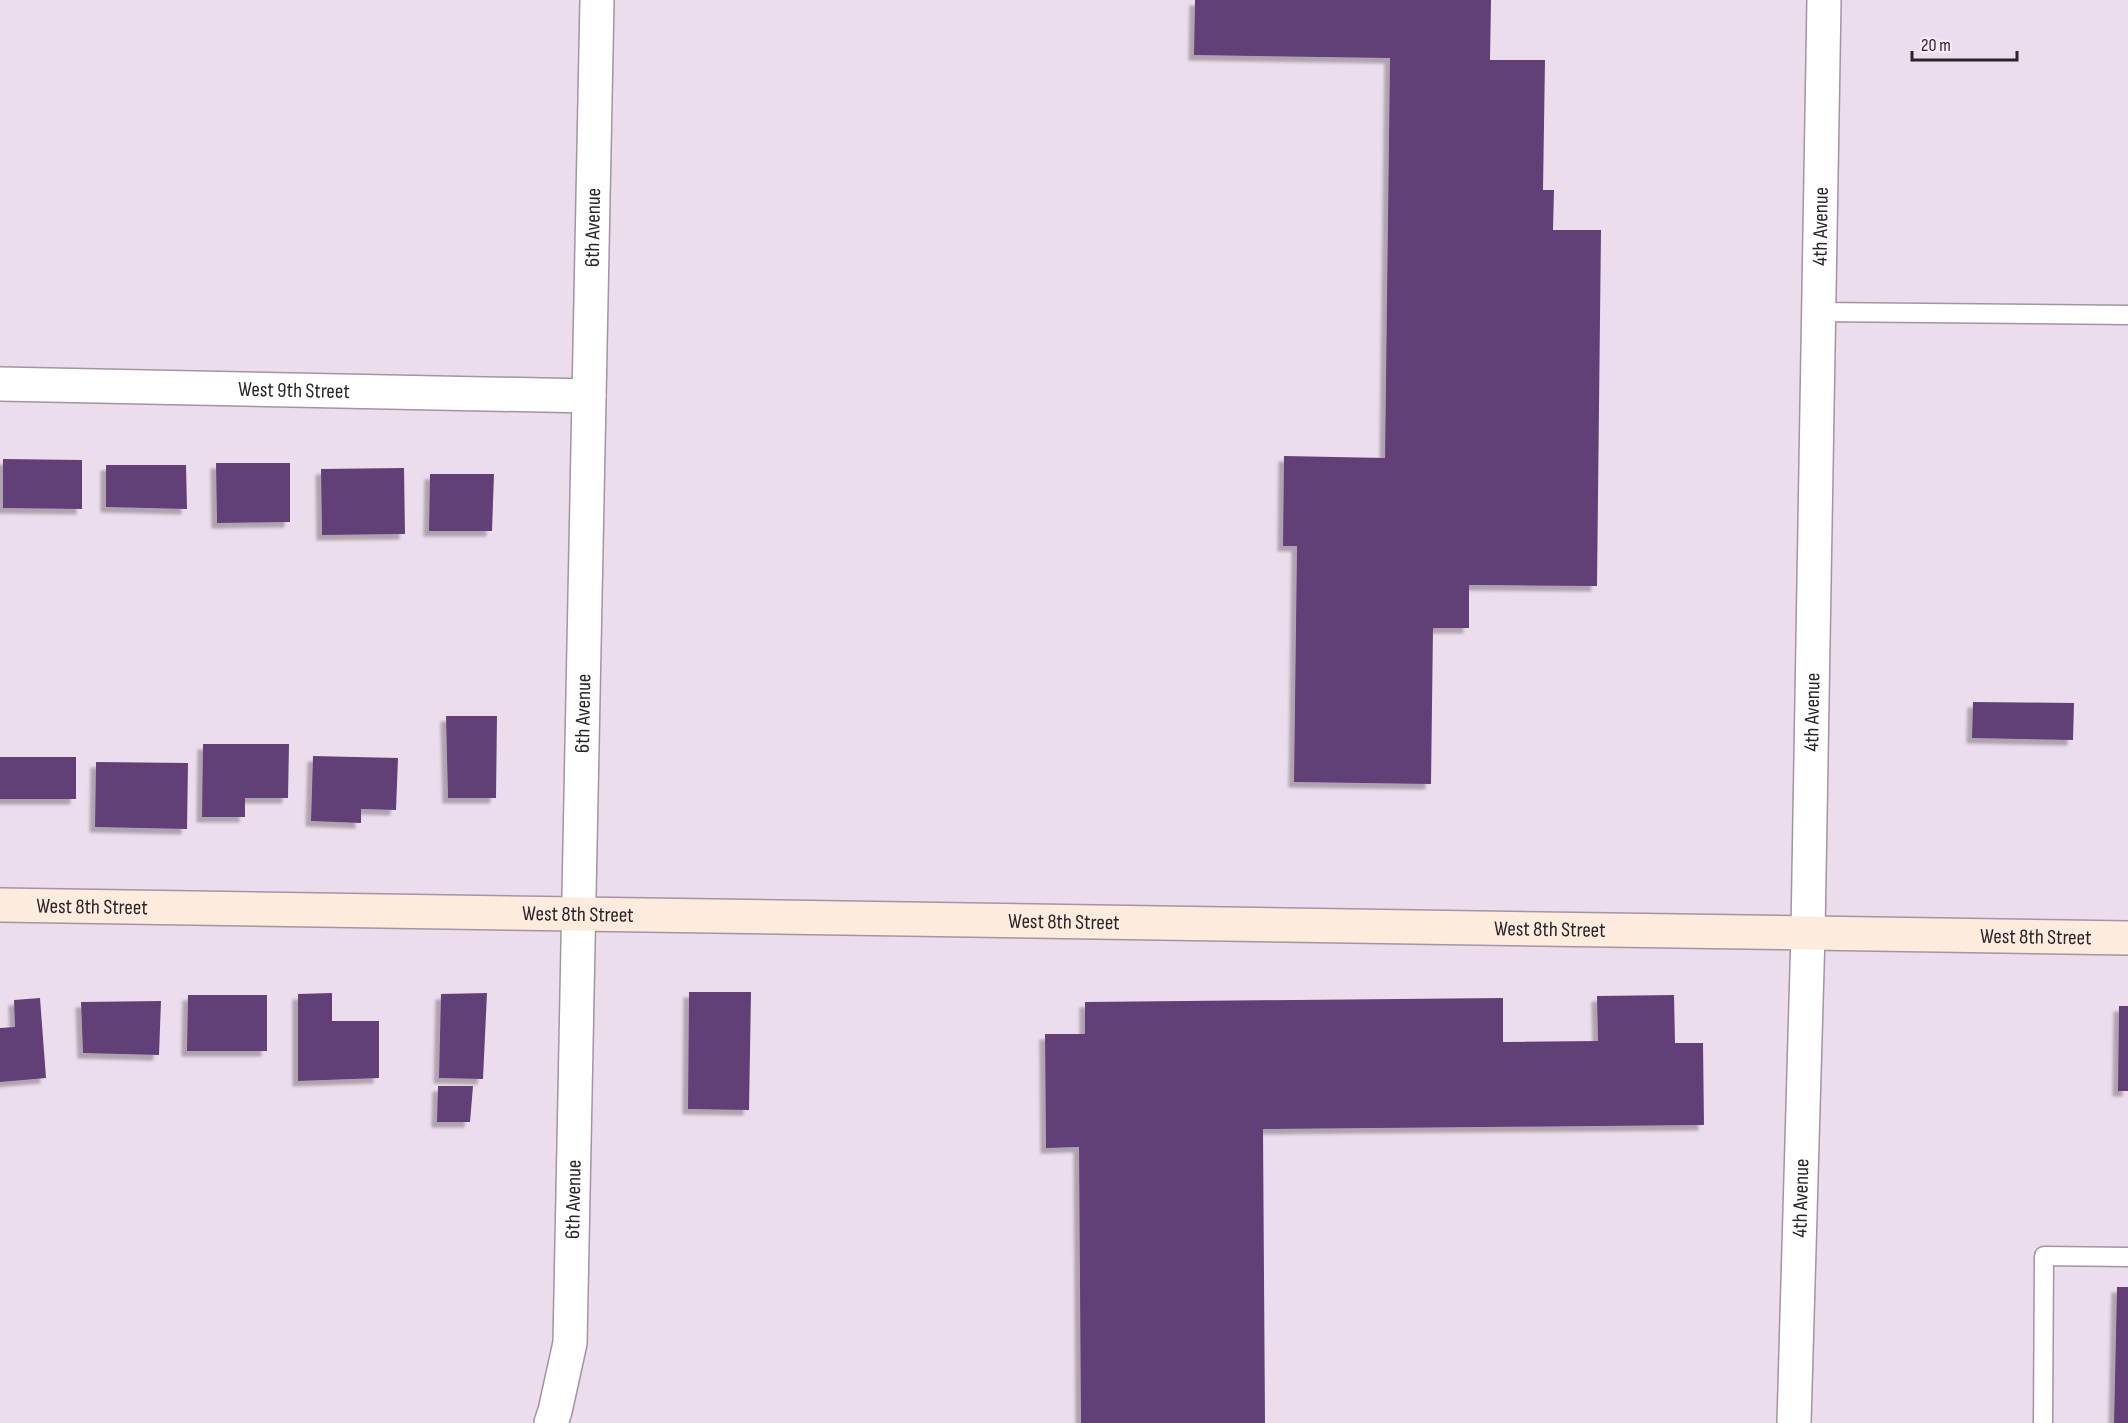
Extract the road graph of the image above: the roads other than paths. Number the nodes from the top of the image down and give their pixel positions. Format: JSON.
{"nodes":[{"id":1,"x":597,"y":0,"type":"edge"},
{"id":2,"x":1824,"y":0,"type":"edge"},
{"id":3,"x":1817,"y":312,"type":"junction"},
{"id":4,"x":2128,"y":315,"type":"edge"},
{"id":5,"x":0,"y":384,"type":"edge"},
{"id":6,"x":589,"y":396,"type":"junction"},
{"id":7,"x":0,"y":905,"type":"edge"},
{"id":8,"x":580,"y":913,"type":"junction"},
{"id":9,"x":1808,"y":933,"type":"junction"},
{"id":10,"x":2128,"y":938,"type":"edge"},
{"id":11,"x":2128,"y":1257,"type":"edge"},
{"id":12,"x":551,"y":1423,"type":"edge"},
{"id":13,"x":1794,"y":1423,"type":"edge"},
{"id":14,"x":1799,"y":1423,"type":"edge"},
{"id":15,"x":2043,"y":1423,"type":"edge"}],
"edges":[{"from":1,"to":6,"type":"street","name":"6th Avenue"},
{"from":2,"to":3,"type":"street","name":"4th Avenue"},
{"from":3,"to":4,"type":"lane"},
{"from":3,"to":9,"type":"street","name":"4th Avenue"},
{"from":5,"to":6,"type":"street","name":"West 9th Street"},
{"from":6,"to":8,"type":"street","name":"6th Avenue"},
{"from":7,"to":8,"type":"street","name":"West 8th Street"},
{"from":8,"to":9,"type":"street","name":"West 8th Street"},
{"from":8,"to":12,"type":"street","name":"6th Avenue"},
{"from":9,"to":10,"type":"street","name":"West 8th Street"},
{"from":9,"to":13,"type":"street","name":"4th Avenue"},
{"from":11,"to":15,"type":"lane"},
{"from":13,"to":14,"type":"lane"}]}
